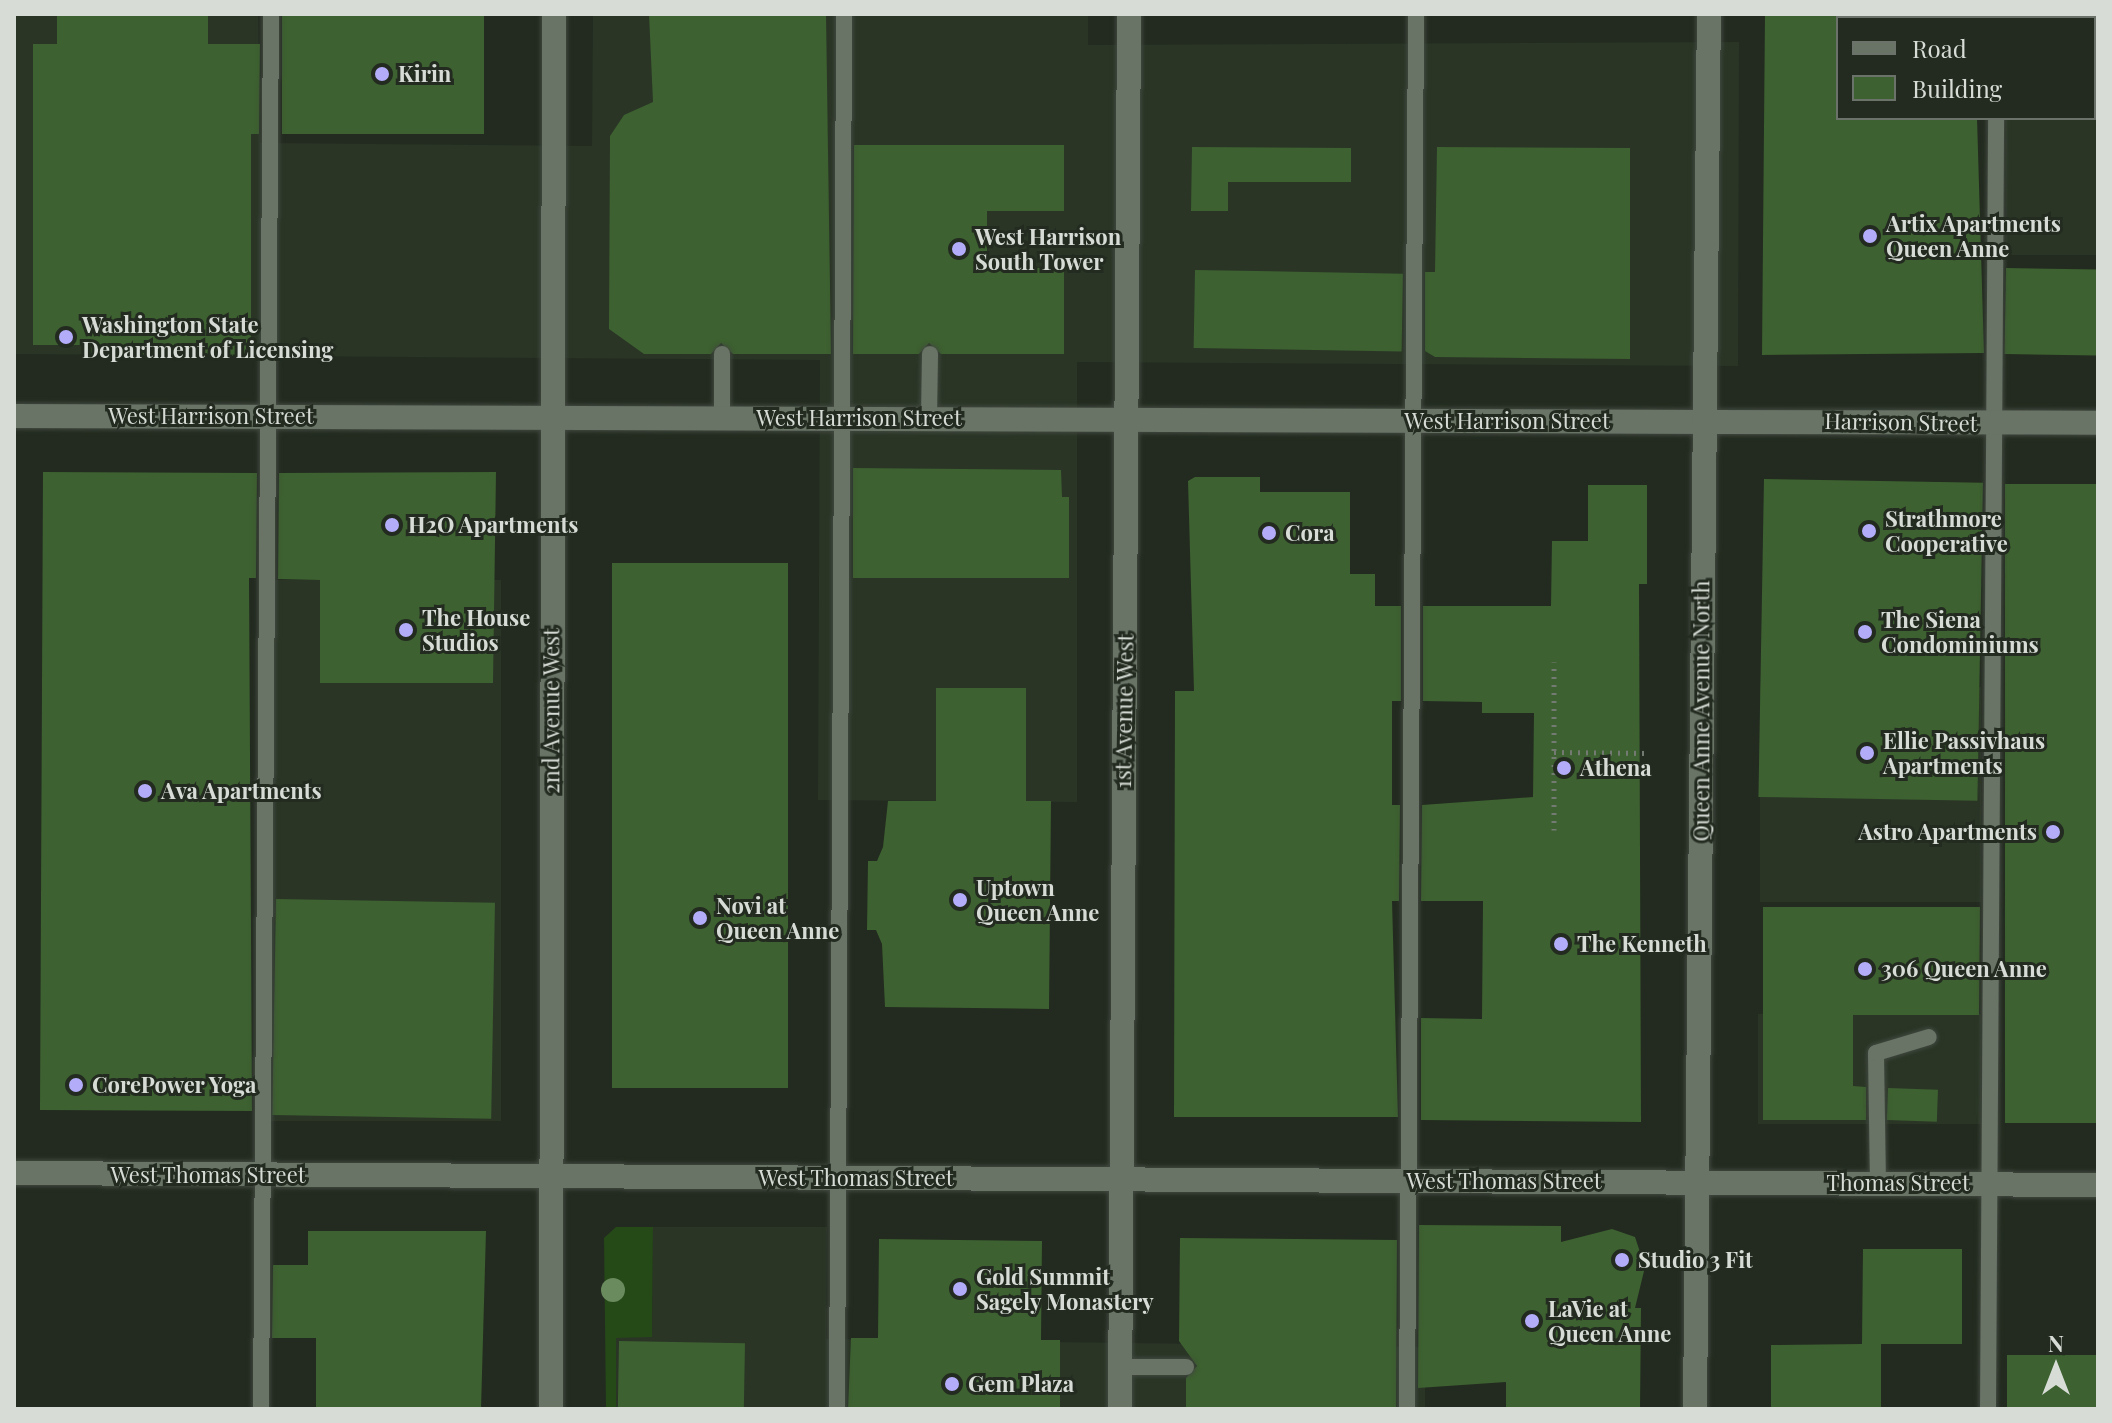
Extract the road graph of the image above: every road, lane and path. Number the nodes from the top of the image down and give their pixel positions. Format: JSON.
{"nodes":[{"id":1,"x":271,"y":14,"type":"edge"},
{"id":2,"x":554,"y":14,"type":"edge"},
{"id":3,"x":844,"y":14,"type":"edge"},
{"id":4,"x":1129,"y":14,"type":"edge"},
{"id":5,"x":1416,"y":14,"type":"edge"},
{"id":6,"x":1709,"y":14,"type":"edge"},
{"id":7,"x":1996,"y":120,"type":"edge"},
{"id":8,"x":722,"y":354,"type":"dead end"},
{"id":9,"x":930,"y":354,"type":"dead end"},
{"id":10,"x":14,"y":416,"type":"edge"},
{"id":11,"x":269,"y":416,"type":"junction"},
{"id":12,"x":551,"y":417,"type":"junction"},
{"id":13,"x":722,"y":418,"type":"junction"},
{"id":14,"x":839,"y":418,"type":"junction"},
{"id":15,"x":929,"y":418,"type":"junction"},
{"id":16,"x":1125,"y":419,"type":"junction"},
{"id":17,"x":1410,"y":421,"type":"junction"},
{"id":18,"x":1704,"y":422,"type":"junction"},
{"id":19,"x":1994,"y":423,"type":"junction"},
{"id":20,"x":2098,"y":423,"type":"edge"},
{"id":21,"x":1554,"y":662,"type":"dead end"},
{"id":22,"x":1554,"y":752,"type":"junction"},
{"id":23,"x":1648,"y":753,"type":"dead end"},
{"id":24,"x":1554,"y":830,"type":"dead end"},
{"id":25,"x":1929,"y":1037,"type":"dead end"},
{"id":26,"x":14,"y":1173,"type":"edge"},
{"id":27,"x":264,"y":1176,"type":"junction"},
{"id":28,"x":551,"y":1177,"type":"junction"},
{"id":29,"x":836,"y":1178,"type":"junction"},
{"id":30,"x":1120,"y":1180,"type":"junction"},
{"id":31,"x":1408,"y":1180,"type":"junction"},
{"id":32,"x":1698,"y":1182,"type":"junction"},
{"id":33,"x":1878,"y":1183,"type":"junction"},
{"id":34,"x":1989,"y":1184,"type":"junction"},
{"id":35,"x":2098,"y":1185,"type":"edge"},
{"id":36,"x":1120,"y":1367,"type":"junction"},
{"id":37,"x":1186,"y":1367,"type":"dead end"},
{"id":38,"x":261,"y":1409,"type":"edge"},
{"id":39,"x":551,"y":1409,"type":"edge"},
{"id":40,"x":837,"y":1409,"type":"edge"},
{"id":41,"x":1120,"y":1409,"type":"edge"},
{"id":42,"x":1407,"y":1409,"type":"edge"},
{"id":43,"x":1695,"y":1409,"type":"edge"},
{"id":44,"x":1988,"y":1409,"type":"edge"}],
"edges":[{"from":1,"to":11,"type":"lane"},
{"from":2,"to":12,"type":"street","name":"2nd Avenue West"},
{"from":3,"to":14,"type":"lane"},
{"from":4,"to":16,"type":"street","name":"1st Avenue West"},
{"from":5,"to":17,"type":"lane"},
{"from":6,"to":18,"type":"street","name":"Queen Anne Avenue North"},
{"from":7,"to":19,"type":"lane"},
{"from":8,"to":13,"type":"lane"},
{"from":9,"to":15,"type":"lane"},
{"from":10,"to":11,"type":"street","name":"West Harrison Street"},
{"from":11,"to":12,"type":"street","name":"West Harrison Street"},
{"from":11,"to":27,"type":"lane"},
{"from":12,"to":13,"type":"street","name":"West Harrison Street"},
{"from":12,"to":28,"type":"street","name":"2nd Avenue West"},
{"from":13,"to":14,"type":"street","name":"West Harrison Street"},
{"from":14,"to":15,"type":"street","name":"West Harrison Street"},
{"from":14,"to":29,"type":"lane"},
{"from":15,"to":16,"type":"street","name":"West Harrison Street"},
{"from":16,"to":17,"type":"street","name":"West Harrison Street"},
{"from":16,"to":30,"type":"street","name":"1st Avenue West"},
{"from":17,"to":18,"type":"street","name":"West Harrison Street"},
{"from":17,"to":31,"type":"lane"},
{"from":18,"to":19,"type":"street","name":"Harrison Street"},
{"from":18,"to":32,"type":"street","name":"Queen Anne Avenue North"},
{"from":19,"to":20,"type":"street","name":"Harrison Street"},
{"from":19,"to":34,"type":"lane"},
{"from":21,"to":22,"type":"path"},
{"from":22,"to":23,"type":"path"},
{"from":22,"to":24,"type":"path"},
{"from":25,"to":33,"type":"lane"},
{"from":26,"to":27,"type":"street","name":"West Thomas Street"},
{"from":27,"to":28,"type":"street","name":"West Thomas Street"},
{"from":27,"to":38,"type":"lane"},
{"from":28,"to":29,"type":"street","name":"West Thomas Street"},
{"from":28,"to":39,"type":"street","name":"2nd Avenue West"},
{"from":29,"to":30,"type":"street","name":"West Thomas Street"},
{"from":29,"to":40,"type":"lane"},
{"from":30,"to":31,"type":"street","name":"West Thomas Street"},
{"from":30,"to":36,"type":"street","name":"1st Avenue West"},
{"from":31,"to":32,"type":"street","name":"West Thomas Street"},
{"from":31,"to":42,"type":"lane"},
{"from":32,"to":33,"type":"street","name":"Thomas Street"},
{"from":32,"to":43,"type":"street","name":"Queen Anne Avenue North"},
{"from":33,"to":34,"type":"street","name":"Thomas Street"},
{"from":34,"to":35,"type":"street","name":"Thomas Street"},
{"from":34,"to":44,"type":"lane"},
{"from":36,"to":37,"type":"lane"},
{"from":36,"to":41,"type":"street","name":"1st Avenue West"}]}
